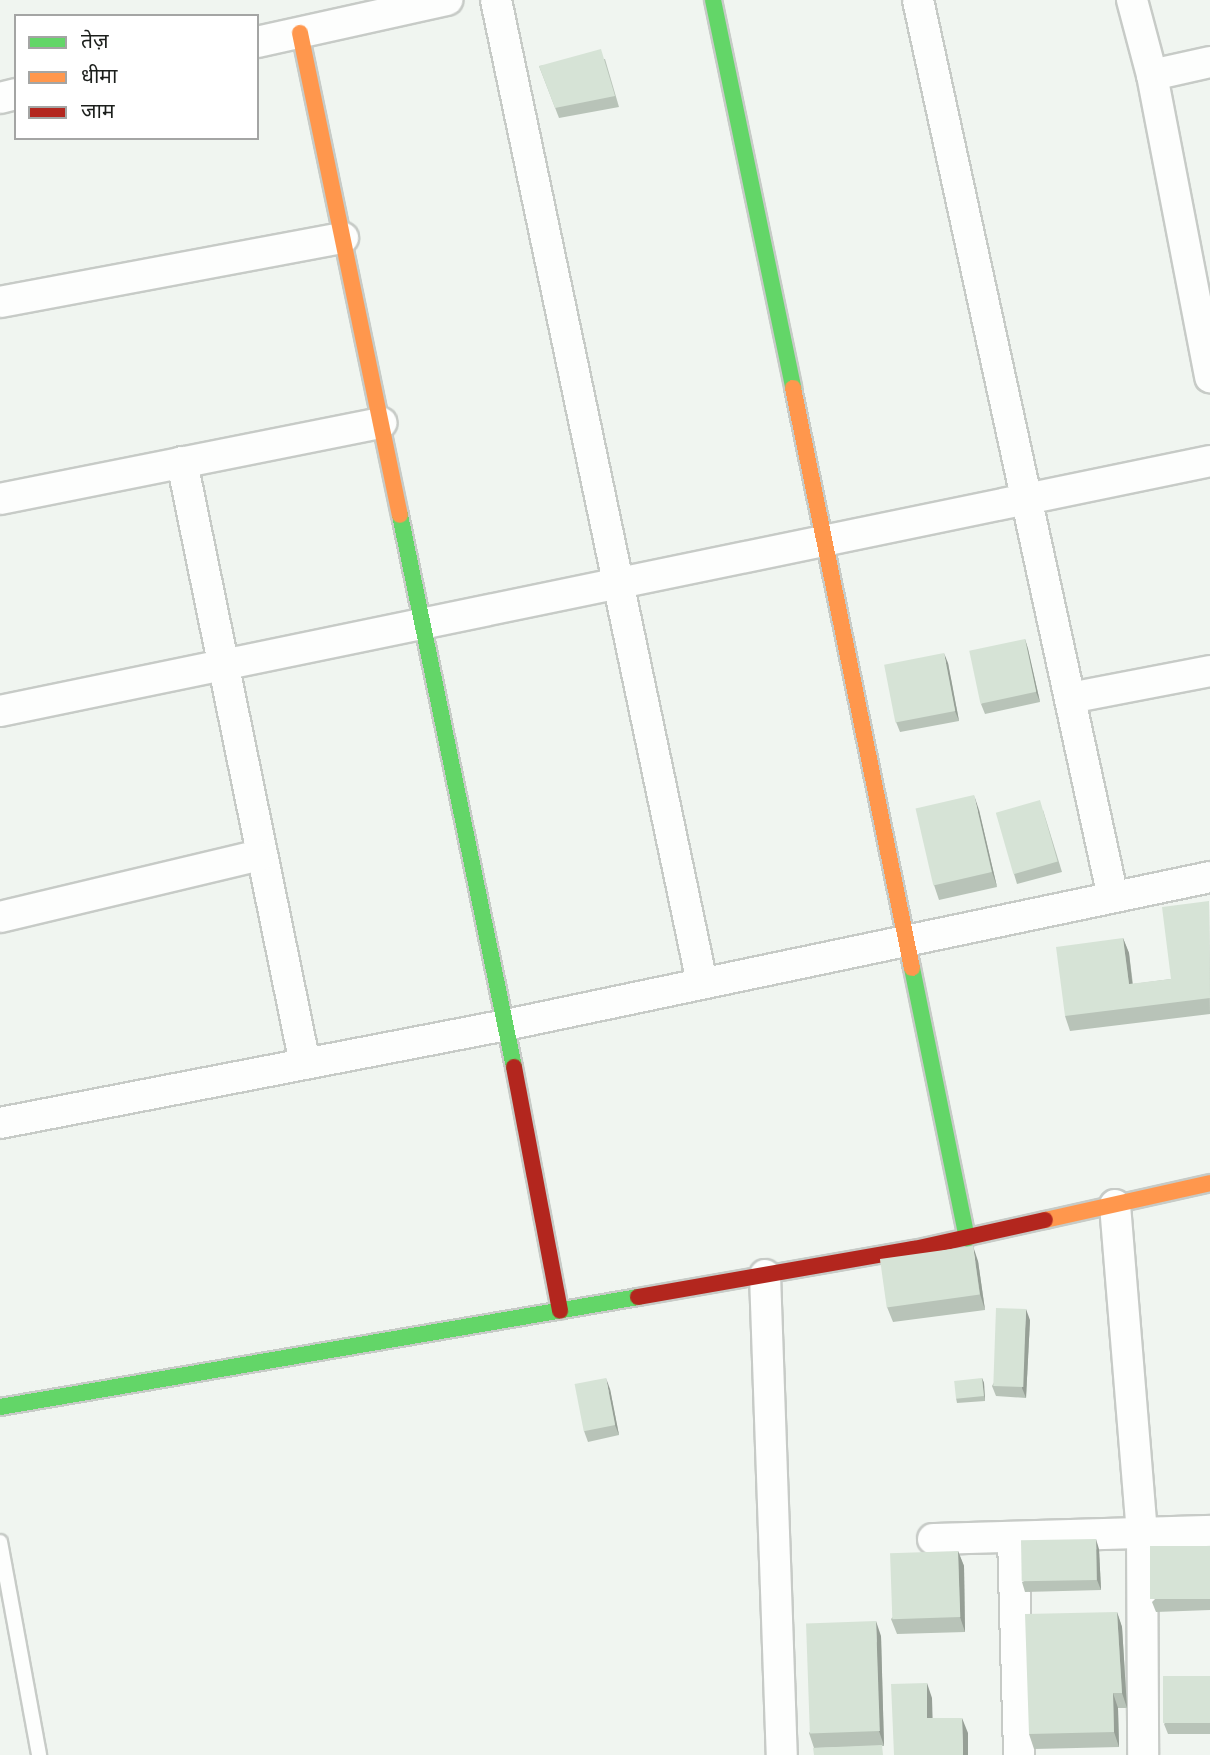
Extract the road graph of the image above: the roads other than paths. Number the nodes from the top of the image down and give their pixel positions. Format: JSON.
{"nodes":[{"id":1,"x":447,"y":0,"type":"edge"},
{"id":2,"x":496,"y":0,"type":"edge"},
{"id":3,"x":713,"y":0,"type":"edge"},
{"id":4,"x":918,"y":0,"type":"edge"},
{"id":5,"x":1132,"y":0,"type":"edge"},
{"id":6,"x":300,"y":33,"type":"junction"},
{"id":7,"x":259,"y":42,"type":"edge"},
{"id":8,"x":1210,"y":62,"type":"edge"},
{"id":9,"x":1152,"y":75,"type":"junction"},
{"id":10,"x":343,"y":238,"type":"junction"},
{"id":11,"x":1199,"y":260,"type":"edge"},
{"id":12,"x":0,"y":302,"type":"edge"},
{"id":13,"x":1210,"y":377,"type":"edge"},
{"id":14,"x":381,"y":423,"type":"junction"},
{"id":15,"x":1210,"y":461,"type":"edge"},
{"id":16,"x":182,"y":462,"type":"junction"},
{"id":17,"x":0,"y":499,"type":"edge"},
{"id":18,"x":1027,"y":500,"type":"junction"},
{"id":19,"x":822,"y":540,"type":"junction"},
{"id":20,"x":618,"y":582,"type":"junction"},
{"id":21,"x":422,"y":622,"type":"junction"},
{"id":22,"x":221,"y":664,"type":"junction"},
{"id":23,"x":1210,"y":671,"type":"edge"},
{"id":24,"x":1070,"y":698,"type":"junction"},
{"id":25,"x":0,"y":711,"type":"edge"},
{"id":26,"x":261,"y":855,"type":"junction"},
{"id":27,"x":1210,"y":877,"type":"edge"},
{"id":28,"x":1113,"y":897,"type":"junction"},
{"id":29,"x":0,"y":917,"type":"edge"},
{"id":30,"x":906,"y":940,"type":"junction"},
{"id":31,"x":702,"y":983,"type":"junction"},
{"id":32,"x":506,"y":1025,"type":"junction"},
{"id":33,"x":305,"y":1064,"type":"junction"},
{"id":34,"x":0,"y":1123,"type":"edge"},
{"id":35,"x":1210,"y":1183,"type":"edge"},
{"id":36,"x":1115,"y":1205,"type":"junction"},
{"id":37,"x":967,"y":1238,"type":"junction"},
{"id":38,"x":765,"y":1275,"type":"junction"},
{"id":39,"x":560,"y":1311,"type":"junction"},
{"id":40,"x":0,"y":1407,"type":"edge"},
{"id":41,"x":1210,"y":1531,"type":"edge"},
{"id":42,"x":1142,"y":1532,"type":"junction"},
{"id":43,"x":1013,"y":1538,"type":"junction"},
{"id":44,"x":933,"y":1539,"type":"dead end"},
{"id":45,"x":0,"y":1542,"type":"edge"},
{"id":46,"x":39,"y":1755,"type":"edge"},
{"id":47,"x":782,"y":1755,"type":"edge"},
{"id":48,"x":1019,"y":1755,"type":"edge"},
{"id":49,"x":1143,"y":1755,"type":"edge"}],
"edges":[{"from":1,"to":6,"type":"street"},
{"from":2,"to":20,"type":"street"},
{"from":3,"to":19,"type":"street"},
{"from":4,"to":18,"type":"street"},
{"from":5,"to":9,"type":"street"},
{"from":6,"to":7,"type":"street"},
{"from":6,"to":10,"type":"street"},
{"from":8,"to":9,"type":"street"},
{"from":9,"to":11,"type":"street"},
{"from":10,"to":12,"type":"street"},
{"from":10,"to":14,"type":"street"},
{"from":11,"to":13,"type":"street"},
{"from":14,"to":16,"type":"street"},
{"from":14,"to":21,"type":"street"},
{"from":15,"to":18,"type":"street"},
{"from":16,"to":17,"type":"street"},
{"from":16,"to":22,"type":"street"},
{"from":18,"to":19,"type":"street"},
{"from":18,"to":24,"type":"street"},
{"from":19,"to":20,"type":"street"},
{"from":19,"to":30,"type":"street"},
{"from":20,"to":21,"type":"street"},
{"from":20,"to":31,"type":"street"},
{"from":21,"to":22,"type":"street"},
{"from":21,"to":32,"type":"street"},
{"from":22,"to":25,"type":"street"},
{"from":22,"to":26,"type":"street"},
{"from":23,"to":24,"type":"street"},
{"from":24,"to":28,"type":"street"},
{"from":26,"to":29,"type":"street"},
{"from":26,"to":33,"type":"street"},
{"from":27,"to":28,"type":"street"},
{"from":28,"to":30,"type":"street"},
{"from":30,"to":31,"type":"street"},
{"from":30,"to":37,"type":"street"},
{"from":31,"to":32,"type":"street"},
{"from":32,"to":33,"type":"street"},
{"from":32,"to":39,"type":"street"},
{"from":33,"to":34,"type":"street"},
{"from":35,"to":36,"type":"street"},
{"from":36,"to":37,"type":"street"},
{"from":36,"to":42,"type":"street"},
{"from":37,"to":38,"type":"street"},
{"from":38,"to":39,"type":"street"},
{"from":38,"to":47,"type":"street"},
{"from":39,"to":40,"type":"street"},
{"from":41,"to":42,"type":"street"},
{"from":42,"to":43,"type":"street"},
{"from":42,"to":49,"type":"street"},
{"from":43,"to":44,"type":"street"},
{"from":43,"to":48,"type":"street"},
{"from":45,"to":46,"type":"lane"}]}
